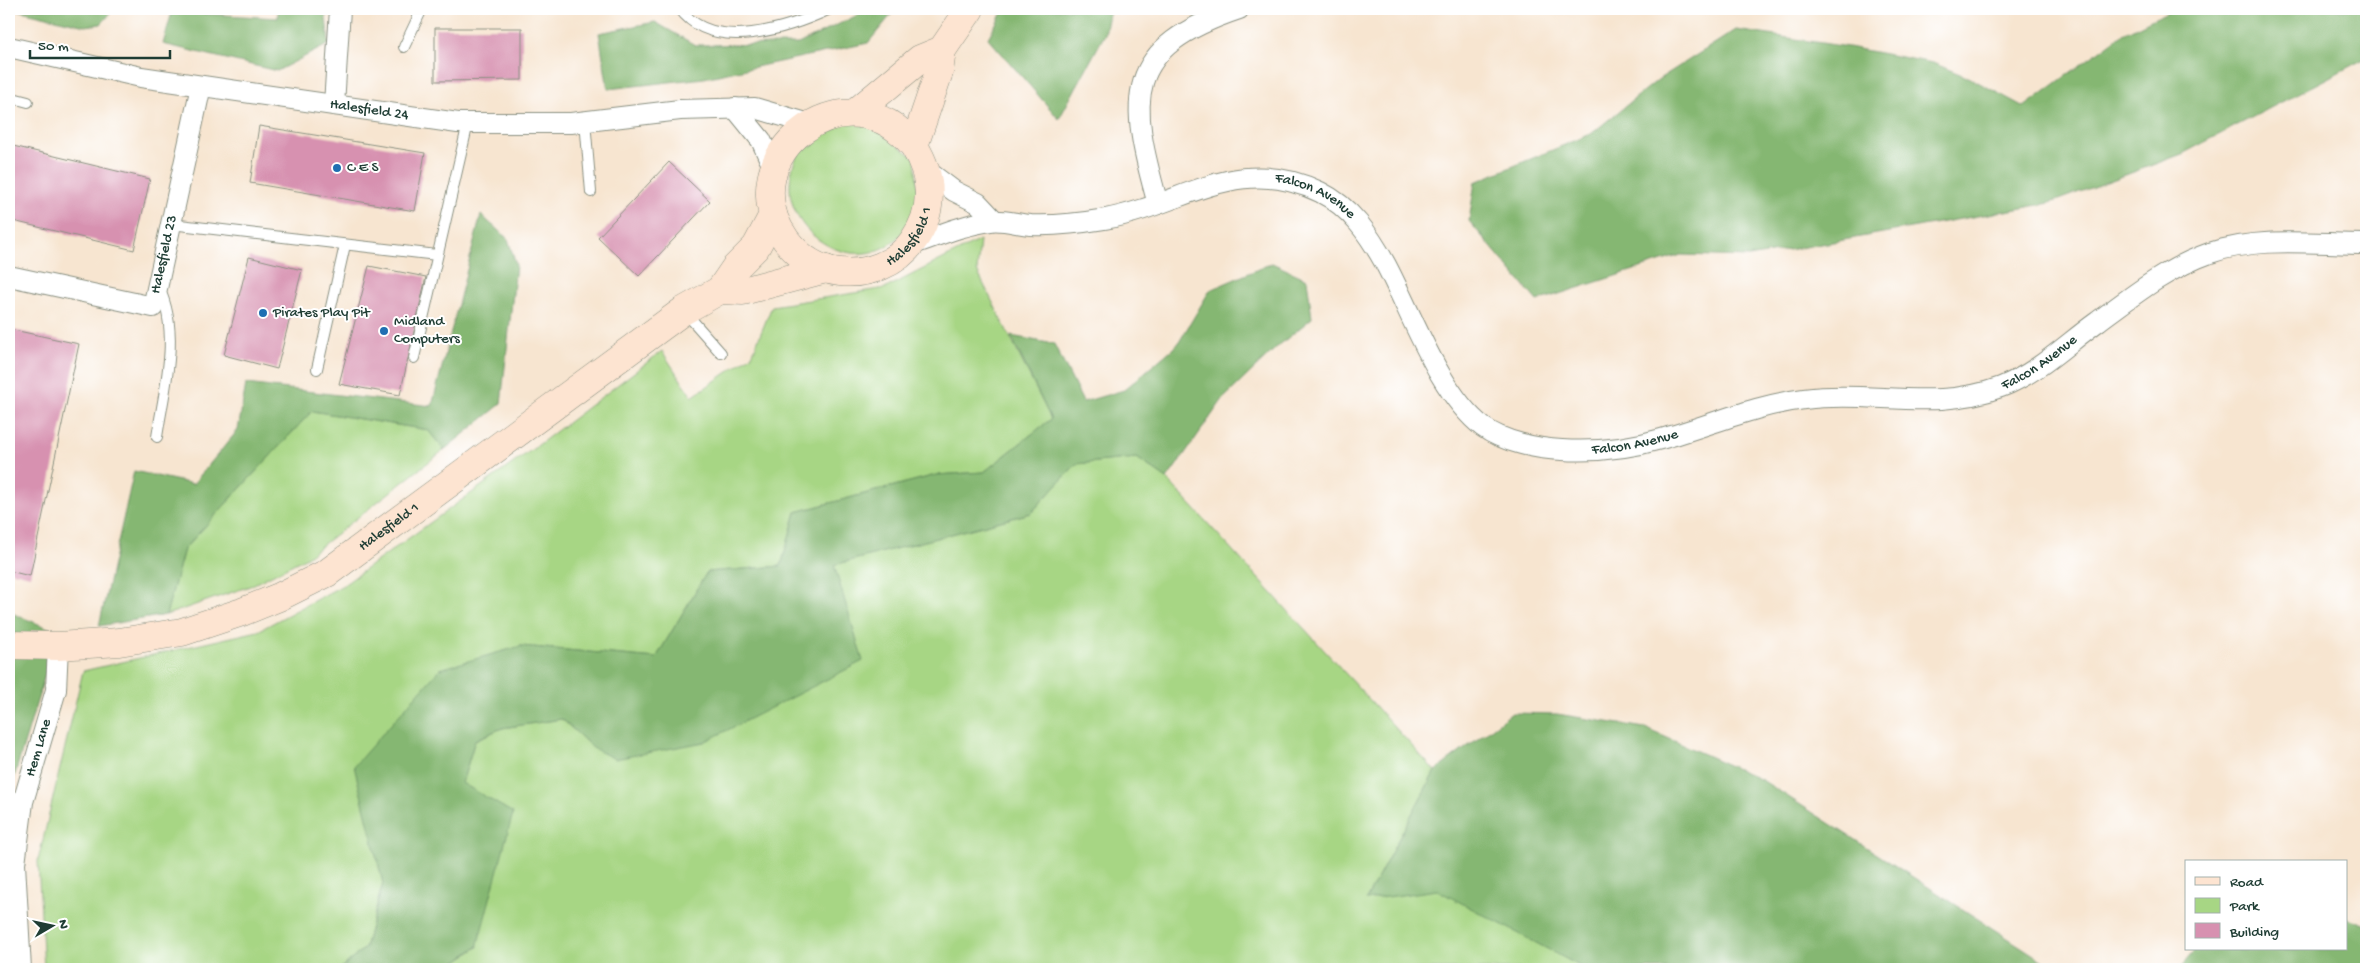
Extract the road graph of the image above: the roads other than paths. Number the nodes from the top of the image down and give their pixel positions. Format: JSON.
{"nodes":[{"id":1,"x":340,"y":9,"type":"edge"},
{"id":2,"x":422,"y":9,"type":"edge"},
{"id":3,"x":680,"y":9,"type":"edge"},
{"id":4,"x":830,"y":9,"type":"edge"},
{"id":5,"x":970,"y":9,"type":"edge"},
{"id":6,"x":1240,"y":9,"type":"edge"},
{"id":7,"x":9,"y":47,"type":"edge"},
{"id":8,"x":404,"y":47,"type":"dead end"},
{"id":9,"x":942,"y":50,"type":"junction"},
{"id":10,"x":201,"y":86,"type":"junction"},
{"id":11,"x":9,"y":98,"type":"edge"},
{"id":12,"x":28,"y":102,"type":"dead end"},
{"id":13,"x":334,"y":105,"type":"junction"},
{"id":14,"x":735,"y":108,"type":"junction"},
{"id":15,"x":855,"y":113,"type":"junction"},
{"id":16,"x":585,"y":121,"type":"junction"},
{"id":17,"x":468,"y":123,"type":"junction"},
{"id":18,"x":810,"y":124,"type":"junction"},
{"id":19,"x":914,"y":146,"type":"junction"},
{"id":20,"x":774,"y":169,"type":"junction"},
{"id":21,"x":926,"y":170,"type":"junction"},
{"id":22,"x":591,"y":192,"type":"dead end"},
{"id":23,"x":1158,"y":204,"type":"junction"},
{"id":24,"x":773,"y":215,"type":"junction"},
{"id":25,"x":994,"y":220,"type":"junction"},
{"id":26,"x":171,"y":224,"type":"junction"},
{"id":27,"x":2366,"y":244,"type":"edge"},
{"id":28,"x":346,"y":245,"type":"junction"},
{"id":29,"x":911,"y":245,"type":"junction"},
{"id":30,"x":437,"y":255,"type":"junction"},
{"id":31,"x":826,"y":269,"type":"junction"},
{"id":32,"x":9,"y":276,"type":"edge"},
{"id":33,"x":158,"y":285,"type":"junction"},
{"id":34,"x":720,"y":290,"type":"junction"},
{"id":35,"x":683,"y":311,"type":"junction"},
{"id":36,"x":721,"y":353,"type":"dead end"},
{"id":37,"x":414,"y":358,"type":"dead end"},
{"id":38,"x":317,"y":369,"type":"dead end"},
{"id":39,"x":157,"y":437,"type":"dead end"},
{"id":40,"x":9,"y":645,"type":"edge"},
{"id":41,"x":58,"y":646,"type":"junction"},
{"id":42,"x":21,"y":969,"type":"edge"}],
"edges":[{"from":1,"to":13,"type":"street"},
{"from":2,"to":8,"type":"lane"},
{"from":3,"to":4,"type":"lane"},
{"from":5,"to":9,"type":"street"},
{"from":6,"to":23,"type":"street"},
{"from":7,"to":10,"type":"street","name":"Halesfield 24"},
{"from":9,"to":15,"type":"street"},
{"from":9,"to":19,"type":"street"},
{"from":10,"to":13,"type":"street","name":"Halesfield 24"},
{"from":10,"to":26,"type":"street","name":"Halesfield 23"},
{"from":11,"to":12,"type":"lane"},
{"from":13,"to":17,"type":"street","name":"Halesfield 24"},
{"from":14,"to":16,"type":"street","name":"Halesfield 24"},
{"from":14,"to":18,"type":"street","name":"Halesfield 24"},
{"from":14,"to":20,"type":"street"},
{"from":15,"to":18,"type":"street","name":"Halesfield 1"},
{"from":15,"to":19,"type":"street","name":"Halesfield 1"},
{"from":16,"to":17,"type":"street","name":"Halesfield 24"},
{"from":16,"to":22,"type":"lane"},
{"from":17,"to":30,"type":"lane"},
{"from":18,"to":20,"type":"street","name":"Halesfield 1"},
{"from":19,"to":21,"type":"street","name":"Halesfield 1"},
{"from":20,"to":24,"type":"street","name":"Halesfield 1"},
{"from":21,"to":25,"type":"street"},
{"from":21,"to":29,"type":"street","name":"Halesfield 1"},
{"from":23,"to":25,"type":"street","name":"Falcon Avenue"},
{"from":23,"to":27,"type":"street","name":"Falcon Avenue"},
{"from":24,"to":31,"type":"street","name":"Halesfield 1"},
{"from":24,"to":34,"type":"street","name":"Halesfield 1"},
{"from":25,"to":29,"type":"street","name":"Falcon Avenue"},
{"from":26,"to":28,"type":"lane"},
{"from":26,"to":33,"type":"street","name":"Halesfield 23"},
{"from":28,"to":30,"type":"lane"},
{"from":28,"to":38,"type":"lane"},
{"from":29,"to":31,"type":"street","name":"Halesfield 1"},
{"from":30,"to":37,"type":"lane"},
{"from":31,"to":34,"type":"street","name":"Halesfield 1"},
{"from":32,"to":33,"type":"street","name":"Halesfield 23"},
{"from":33,"to":39,"type":"lane"},
{"from":34,"to":35,"type":"street","name":"Halesfield 1"},
{"from":35,"to":36,"type":"lane"},
{"from":35,"to":41,"type":"street","name":"Halesfield 1"},
{"from":40,"to":41,"type":"street","name":"Halesfield 1"},
{"from":41,"to":42,"type":"street","name":"Hem Lane"}]}
